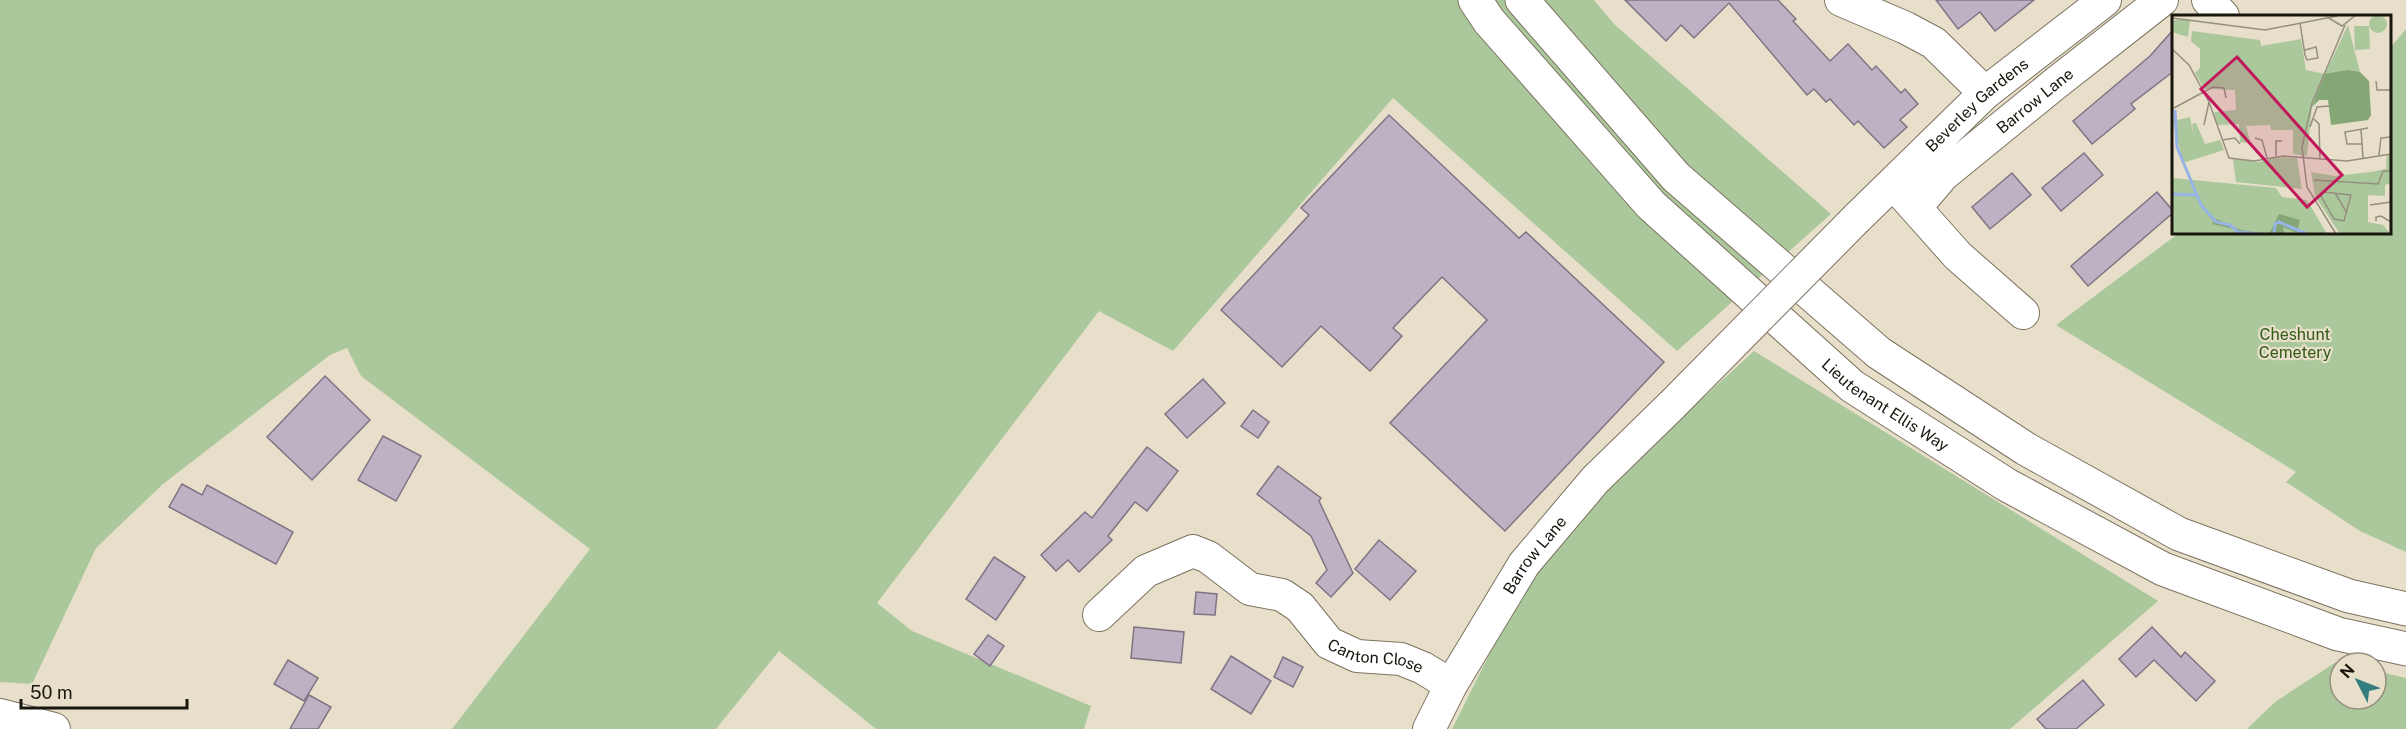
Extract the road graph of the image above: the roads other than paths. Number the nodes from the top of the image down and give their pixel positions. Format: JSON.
{"nodes":[{"id":1,"x":1475,"y":0,"type":"edge"},
{"id":2,"x":1522,"y":0,"type":"edge"},
{"id":3,"x":1841,"y":0,"type":"edge"},
{"id":4,"x":2105,"y":0,"type":"edge"},
{"id":5,"x":2162,"y":0,"type":"edge"},
{"id":6,"x":2208,"y":0,"type":"edge"},
{"id":7,"x":2222,"y":15,"type":"edge"},
{"id":8,"x":1985,"y":93,"type":"junction"},
{"id":9,"x":1892,"y":182,"type":"junction"},
{"id":10,"x":1916,"y":207,"type":"junction"},
{"id":11,"x":1857,"y":218,"type":"joint"},
{"id":12,"x":2023,"y":313,"type":"dead end"},
{"id":13,"x":2406,"y":609,"type":"edge"},
{"id":14,"x":1099,"y":615,"type":"dead end"},
{"id":15,"x":2406,"y":649,"type":"edge"},
{"id":16,"x":1451,"y":685,"type":"junction"},
{"id":17,"x":1428,"y":729,"type":"edge"}],
"edges":[{"from":1,"to":15,"type":"main road","name":"Lieutenant Ellis Way"},
{"from":2,"to":13,"type":"main road"},
{"from":3,"to":8,"type":"street"},
{"from":4,"to":8,"type":"street","name":"Beverley Gardens"},
{"from":5,"to":10,"type":"street","name":"Barrow Lane"},
{"from":6,"to":7,"type":"street"},
{"from":8,"to":9,"type":"street","name":"Beverley Gardens"},
{"from":9,"to":10,"type":"street"},
{"from":9,"to":11,"type":"street","name":"Beverley Gardens"},
{"from":10,"to":12,"type":"street"},
{"from":11,"to":16,"type":"street","name":"Barrow Lane","bridge":true},
{"from":14,"to":16,"type":"street","name":"Canton Close"},
{"from":16,"to":17,"type":"street","name":"Barrow Lane"}]}
